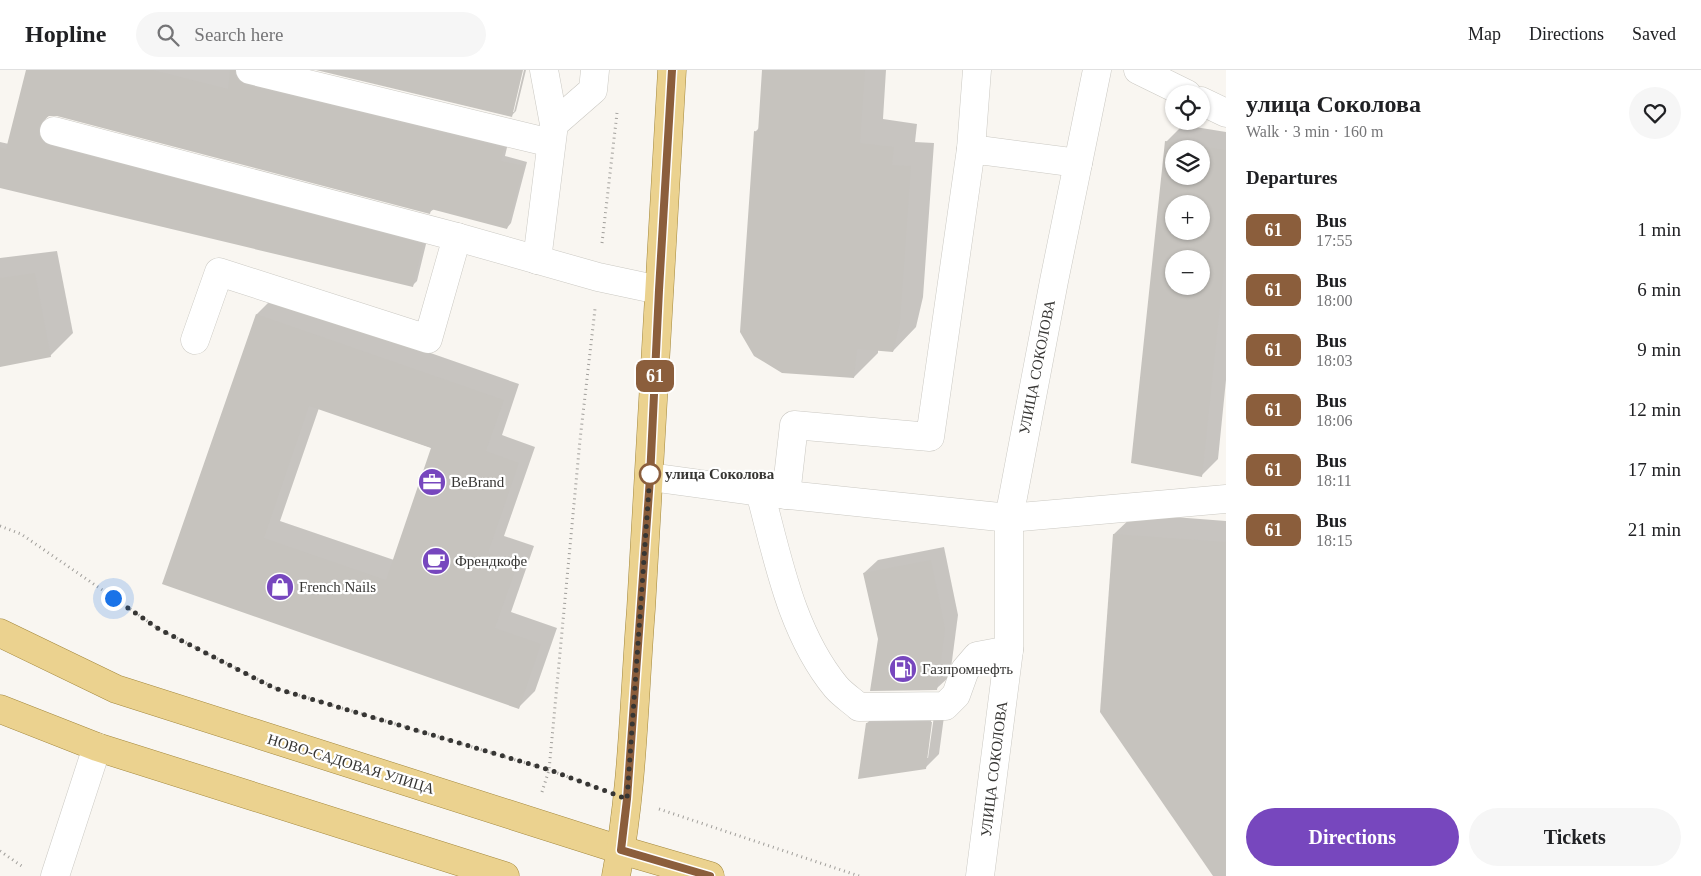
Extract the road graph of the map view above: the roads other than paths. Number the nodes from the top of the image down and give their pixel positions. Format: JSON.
{"nodes":[{"id":1,"x":250,"y":70,"type":"edge"},
{"id":2,"x":544,"y":70,"type":"edge"},
{"id":3,"x":595,"y":70,"type":"edge"},
{"id":4,"x":672,"y":70,"type":"edge"},
{"id":5,"x":977,"y":70,"type":"edge"},
{"id":6,"x":1097,"y":70,"type":"edge"},
{"id":7,"x":1138,"y":70,"type":"edge"},
{"id":8,"x":1169,"y":85,"type":"edge"},
{"id":9,"x":1210,"y":105,"type":"edge"},
{"id":10,"x":1226,"y":113,"type":"edge"},
{"id":11,"x":54,"y":130,"type":"dead end"},
{"id":12,"x":552,"y":134,"type":"junction"},
{"id":13,"x":972,"y":149,"type":"junction"},
{"id":14,"x":1078,"y":163,"type":"junction"},
{"id":15,"x":457,"y":238,"type":"junction"},
{"id":16,"x":537,"y":260,"type":"junction"},
{"id":17,"x":659,"y":290,"type":"junction"},
{"id":18,"x":194,"y":340,"type":"dead end"},
{"id":19,"x":650,"y":478,"type":"junction"},
{"id":20,"x":760,"y":492,"type":"junction"},
{"id":21,"x":786,"y":495,"type":"junction"},
{"id":22,"x":1226,"y":499,"type":"edge"},
{"id":23,"x":1009,"y":518,"type":"junction"},
{"id":24,"x":0,"y":633,"type":"edge"},
{"id":25,"x":1009,"y":650,"type":"junction"},
{"id":26,"x":0,"y":709,"type":"edge"},
{"id":27,"x":97,"y":747,"type":"junction"},
{"id":28,"x":618,"y":863,"type":"edge"},
{"id":29,"x":42,"y":874,"type":"edge"},
{"id":30,"x":505,"y":876,"type":"edge"},
{"id":31,"x":710,"y":876,"type":"edge"},
{"id":32,"x":980,"y":876,"type":"edge"}],
"edges":[{"from":1,"to":12,"type":"street"},
{"from":2,"to":12,"type":"street"},
{"from":3,"to":12,"type":"street"},
{"from":4,"to":17,"type":"main road"},
{"from":5,"to":13,"type":"street"},
{"from":6,"to":14,"type":"street","name":"УЛИЦА СОКОЛОВА"},
{"from":7,"to":8,"type":"street"},
{"from":9,"to":10,"type":"street"},
{"from":11,"to":15,"type":"street"},
{"from":12,"to":16,"type":"street"},
{"from":13,"to":14,"type":"street"},
{"from":13,"to":21,"type":"street"},
{"from":14,"to":23,"type":"street","name":"УЛИЦА СОКОЛОВА"},
{"from":15,"to":16,"type":"street"},
{"from":15,"to":18,"type":"street"},
{"from":16,"to":17,"type":"street"},
{"from":17,"to":19,"type":"main road"},
{"from":19,"to":20,"type":"street"},
{"from":19,"to":28,"type":"main road"},
{"from":20,"to":21,"type":"street"},
{"from":20,"to":25,"type":"street"},
{"from":21,"to":23,"type":"street"},
{"from":22,"to":23,"type":"street"},
{"from":23,"to":25,"type":"street","name":"УЛИЦА СОКОЛОВА"},
{"from":24,"to":28,"type":"main road","name":"НОВО-САДОВАЯ УЛИЦА"},
{"from":25,"to":32,"type":"street","name":"УЛИЦА СОКОЛОВА"},
{"from":26,"to":27,"type":"main road"},
{"from":27,"to":29,"type":"street"},
{"from":27,"to":30,"type":"main road"},
{"from":28,"to":31,"type":"main road","name":"НОВО-САДОВАЯ УЛИЦА"}]}
